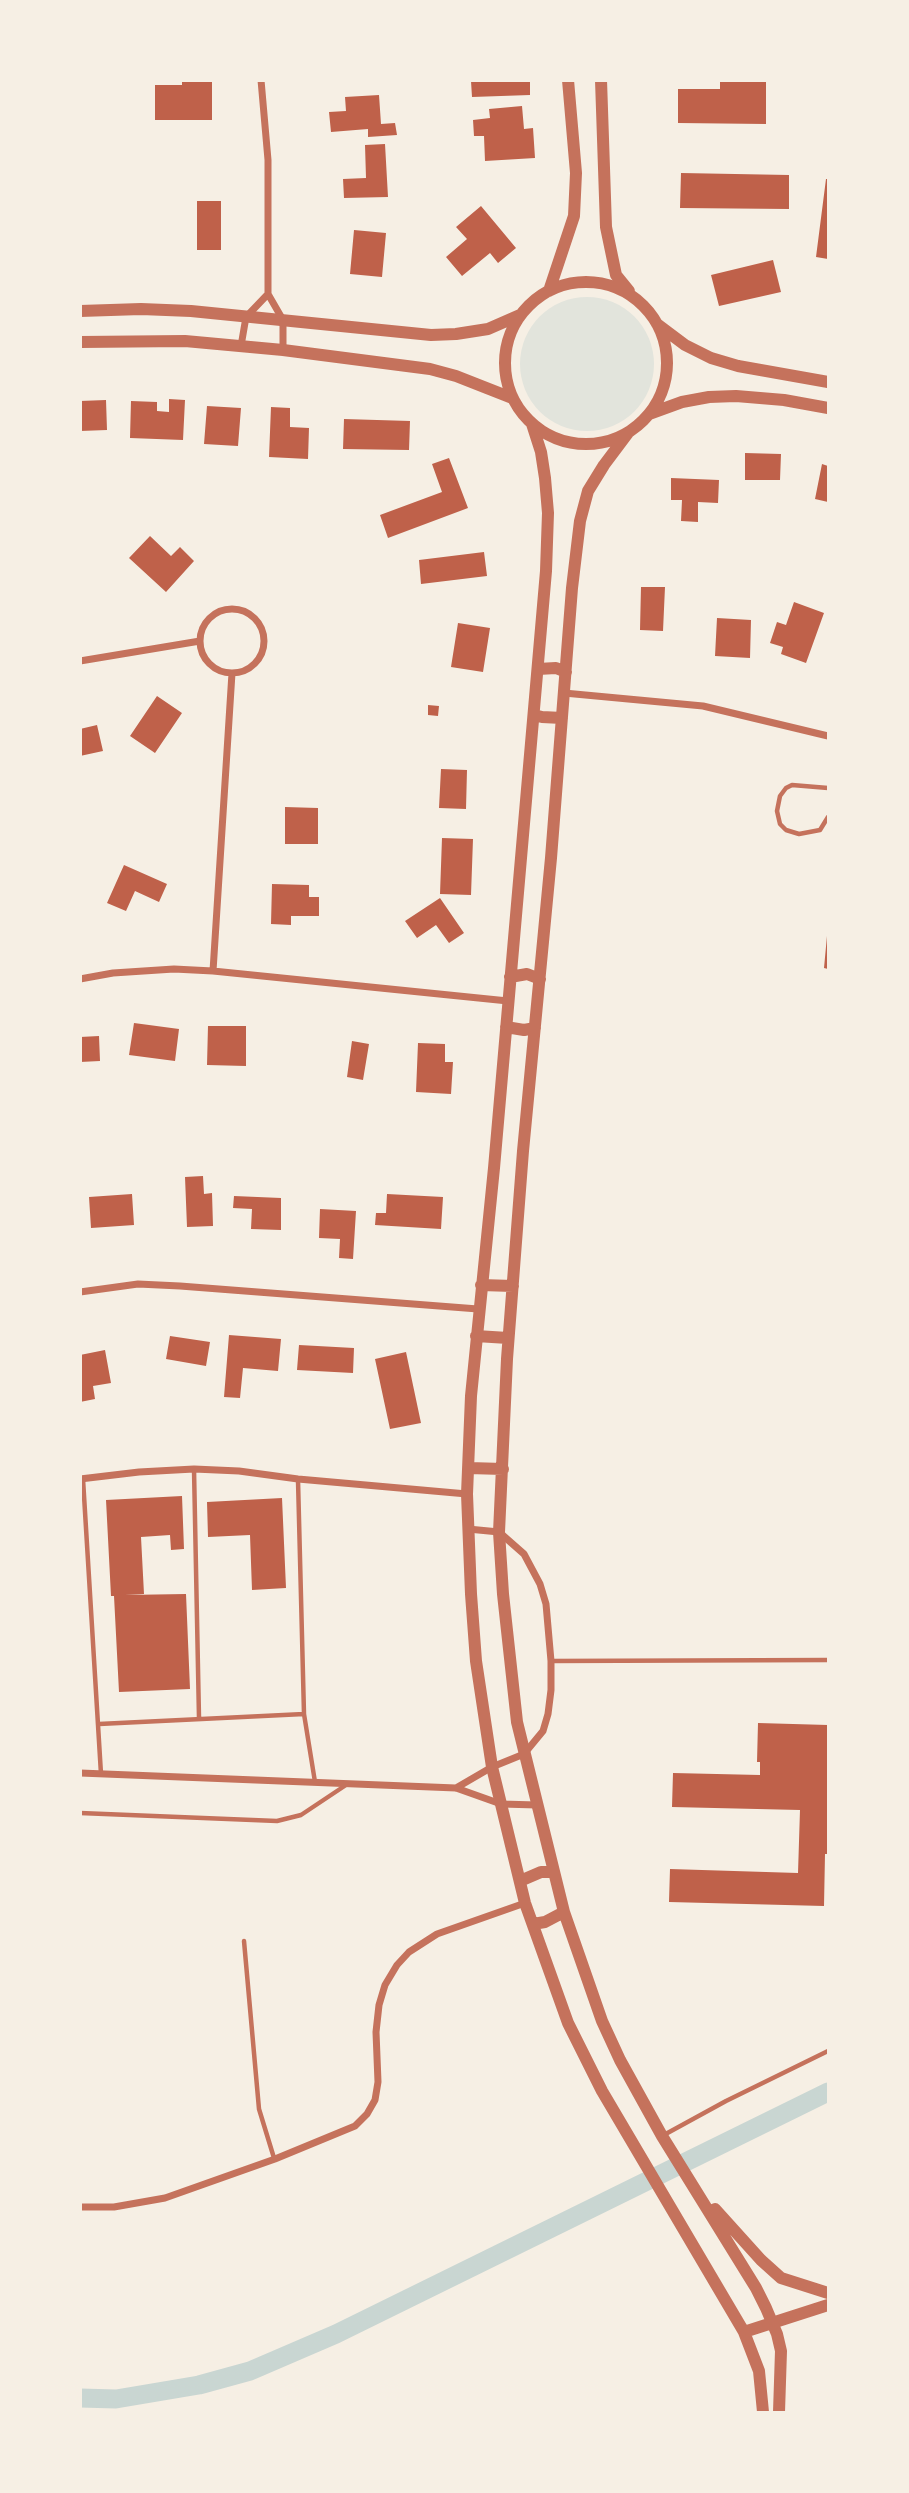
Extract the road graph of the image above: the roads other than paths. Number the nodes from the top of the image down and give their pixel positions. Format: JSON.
{"nodes":[{"id":1,"x":261,"y":80,"type":"edge"},
{"id":2,"x":568,"y":80,"type":"edge"},
{"id":3,"x":601,"y":80,"type":"edge"},
{"id":4,"x":549,"y":291,"type":"junction"},
{"id":5,"x":268,"y":294,"type":"junction"},
{"id":6,"x":635,"y":299,"type":"junction"},
{"id":7,"x":80,"y":311,"type":"edge"},
{"id":8,"x":520,"y":315,"type":"junction"},
{"id":9,"x":246,"y":317,"type":"junction"},
{"id":10,"x":283,"y":320,"type":"junction"},
{"id":11,"x":657,"y":324,"type":"junction"},
{"id":12,"x":80,"y":342,"type":"edge"},
{"id":13,"x":241,"y":346,"type":"junction"},
{"id":14,"x":283,"y":350,"type":"junction"},
{"id":15,"x":828,"y":382,"type":"edge"},
{"id":16,"x":512,"y":398,"type":"junction"},
{"id":17,"x":828,"y":408,"type":"edge"},
{"id":18,"x":649,"y":414,"type":"junction"},
{"id":19,"x":531,"y":424,"type":"junction"},
{"id":20,"x":628,"y":433,"type":"junction"},
{"id":21,"x":200,"y":641,"type":"junction"},
{"id":22,"x":80,"y":661,"type":"edge"},
{"id":23,"x":538,"y":668,"type":"junction"},
{"id":24,"x":566,"y":672,"type":"junction"},
{"id":25,"x":232,"y":673,"type":"junction"},
{"id":26,"x":564,"y":693,"type":"junction"},
{"id":27,"x":534,"y":715,"type":"junction"},
{"id":28,"x":562,"y":718,"type":"junction"},
{"id":29,"x":828,"y":736,"type":"edge"},
{"id":30,"x":828,"y":788,"type":"edge"},
{"id":31,"x":828,"y":817,"type":"edge"},
{"id":32,"x":213,"y":971,"type":"junction"},
{"id":33,"x":510,"y":976,"type":"junction"},
{"id":34,"x":80,"y":979,"type":"edge"},
{"id":35,"x":540,"y":979,"type":"junction"},
{"id":36,"x":508,"y":1001,"type":"junction"},
{"id":37,"x":506,"y":1027,"type":"junction"},
{"id":38,"x":535,"y":1028,"type":"junction"},
{"id":39,"x":481,"y":1285,"type":"junction"},
{"id":40,"x":513,"y":1286,"type":"junction"},
{"id":41,"x":80,"y":1292,"type":"edge"},
{"id":42,"x":478,"y":1309,"type":"junction"},
{"id":43,"x":476,"y":1336,"type":"junction"},
{"id":44,"x":508,"y":1338,"type":"junction"},
{"id":45,"x":469,"y":1468,"type":"junction"},
{"id":46,"x":194,"y":1469,"type":"junction"},
{"id":47,"x":503,"y":1469,"type":"junction"},
{"id":48,"x":82,"y":1479,"type":"edge"},
{"id":49,"x":298,"y":1479,"type":"junction"},
{"id":50,"x":467,"y":1494,"type":"junction"},
{"id":51,"x":468,"y":1529,"type":"junction"},
{"id":52,"x":499,"y":1532,"type":"junction"},
{"id":53,"x":828,"y":1660,"type":"edge"},
{"id":54,"x":551,"y":1661,"type":"junction"},
{"id":55,"x":304,"y":1714,"type":"junction"},
{"id":56,"x":199,"y":1718,"type":"junction"},
{"id":57,"x":99,"y":1724,"type":"junction"},
{"id":58,"x":524,"y":1754,"type":"junction"},
{"id":59,"x":492,"y":1766,"type":"junction"},
{"id":60,"x":80,"y":1773,"type":"edge"},
{"id":61,"x":101,"y":1774,"type":"junction"},
{"id":62,"x":315,"y":1783,"type":"junction"},
{"id":63,"x":348,"y":1784,"type":"junction"},
{"id":64,"x":456,"y":1788,"type":"junction"},
{"id":65,"x":501,"y":1804,"type":"junction"},
{"id":66,"x":537,"y":1805,"type":"junction"},
{"id":67,"x":80,"y":1813,"type":"edge"},
{"id":68,"x":552,"y":1872,"type":"junction"},
{"id":69,"x":520,"y":1881,"type":"junction"},
{"id":70,"x":526,"y":1903,"type":"junction"},
{"id":71,"x":564,"y":1912,"type":"junction"},
{"id":72,"x":533,"y":1924,"type":"junction"},
{"id":73,"x":244,"y":1941,"type":"dead end"},
{"id":74,"x":828,"y":2051,"type":"edge"},
{"id":75,"x":662,"y":2136,"type":"junction"},
{"id":76,"x":275,"y":2159,"type":"junction"},
{"id":77,"x":690,"y":2181,"type":"junction"},
{"id":78,"x":80,"y":2207,"type":"edge"},
{"id":79,"x":828,"y":2293,"type":"edge"},
{"id":80,"x":828,"y":2305,"type":"edge"},
{"id":81,"x":772,"y":2321,"type":"junction"},
{"id":82,"x":744,"y":2332,"type":"junction"},
{"id":83,"x":763,"y":2413,"type":"edge"},
{"id":84,"x":779,"y":2413,"type":"edge"}],
"edges":[{"from":1,"to":5,"type":"street"},
{"from":2,"to":4,"type":"street"},
{"from":3,"to":6,"type":"street"},
{"from":4,"to":6,"type":"street"},
{"from":4,"to":8,"type":"street"},
{"from":5,"to":9,"type":"street"},
{"from":5,"to":10,"type":"street"},
{"from":6,"to":11,"type":"street"},
{"from":7,"to":9,"type":"street"},
{"from":8,"to":10,"type":"street"},
{"from":8,"to":16,"type":"street"},
{"from":9,"to":10,"type":"street"},
{"from":9,"to":13,"type":"street"},
{"from":10,"to":14,"type":"street"},
{"from":11,"to":15,"type":"street"},
{"from":11,"to":18,"type":"street"},
{"from":12,"to":13,"type":"street"},
{"from":13,"to":14,"type":"street"},
{"from":14,"to":16,"type":"street"},
{"from":16,"to":19,"type":"street"},
{"from":17,"to":18,"type":"street"},
{"from":18,"to":20,"type":"street"},
{"from":19,"to":20,"type":"street"},
{"from":19,"to":23,"type":"street"},
{"from":20,"to":24,"type":"street"},
{"from":21,"to":22,"type":"street"},
{"from":21,"to":25,"type":"street"},
{"from":21,"to":25,"type":"street"},
{"from":23,"to":24,"type":"street"},
{"from":23,"to":27,"type":"street"},
{"from":24,"to":26,"type":"street"},
{"from":25,"to":32,"type":"street"},
{"from":26,"to":28,"type":"street"},
{"from":26,"to":29,"type":"street"},
{"from":27,"to":28,"type":"street"},
{"from":27,"to":33,"type":"street"},
{"from":28,"to":35,"type":"street"},
{"from":30,"to":31,"type":"lane"},
{"from":32,"to":34,"type":"street"},
{"from":32,"to":36,"type":"street"},
{"from":33,"to":35,"type":"street"},
{"from":33,"to":36,"type":"street"},
{"from":35,"to":38,"type":"street"},
{"from":36,"to":37,"type":"street"},
{"from":37,"to":38,"type":"street"},
{"from":37,"to":39,"type":"street"},
{"from":38,"to":40,"type":"street"},
{"from":39,"to":40,"type":"street"},
{"from":39,"to":42,"type":"street"},
{"from":40,"to":44,"type":"street"},
{"from":41,"to":42,"type":"street"},
{"from":42,"to":43,"type":"street"},
{"from":43,"to":44,"type":"street"},
{"from":43,"to":45,"type":"street"},
{"from":44,"to":47,"type":"street"},
{"from":45,"to":47,"type":"street"},
{"from":45,"to":50,"type":"street"},
{"from":46,"to":48,"type":"street"},
{"from":46,"to":49,"type":"street"},
{"from":46,"to":56,"type":"lane"},
{"from":47,"to":52,"type":"street"},
{"from":48,"to":57,"type":"lane"},
{"from":49,"to":50,"type":"street"},
{"from":49,"to":55,"type":"lane"},
{"from":50,"to":51,"type":"street"},
{"from":51,"to":52,"type":"street"},
{"from":51,"to":59,"type":"street"},
{"from":52,"to":54,"type":"street"},
{"from":52,"to":58,"type":"street"},
{"from":53,"to":54,"type":"lane"},
{"from":54,"to":58,"type":"street"},
{"from":55,"to":56,"type":"lane"},
{"from":55,"to":62,"type":"lane"},
{"from":56,"to":57,"type":"lane"},
{"from":57,"to":61,"type":"lane"},
{"from":58,"to":59,"type":"street"},
{"from":58,"to":66,"type":"street"},
{"from":59,"to":64,"type":"street"},
{"from":59,"to":65,"type":"street"},
{"from":60,"to":61,"type":"street"},
{"from":61,"to":62,"type":"street"},
{"from":62,"to":63,"type":"street"},
{"from":63,"to":64,"type":"street"},
{"from":63,"to":67,"type":"lane"},
{"from":64,"to":65,"type":"street"},
{"from":65,"to":66,"type":"street"},
{"from":65,"to":69,"type":"street"},
{"from":66,"to":68,"type":"street"},
{"from":68,"to":69,"type":"street"},
{"from":68,"to":71,"type":"street"},
{"from":69,"to":70,"type":"street"},
{"from":70,"to":72,"type":"street"},
{"from":70,"to":76,"type":"street"},
{"from":71,"to":72,"type":"street"},
{"from":71,"to":75,"type":"street"},
{"from":72,"to":82,"type":"street"},
{"from":73,"to":76,"type":"lane"},
{"from":74,"to":75,"type":"lane"},
{"from":75,"to":77,"type":"street"},
{"from":76,"to":78,"type":"street"},
{"from":77,"to":79,"type":"street"},
{"from":77,"to":81,"type":"street"},
{"from":80,"to":81,"type":"street"},
{"from":81,"to":82,"type":"street"},
{"from":81,"to":84,"type":"street"},
{"from":82,"to":83,"type":"street"}]}
